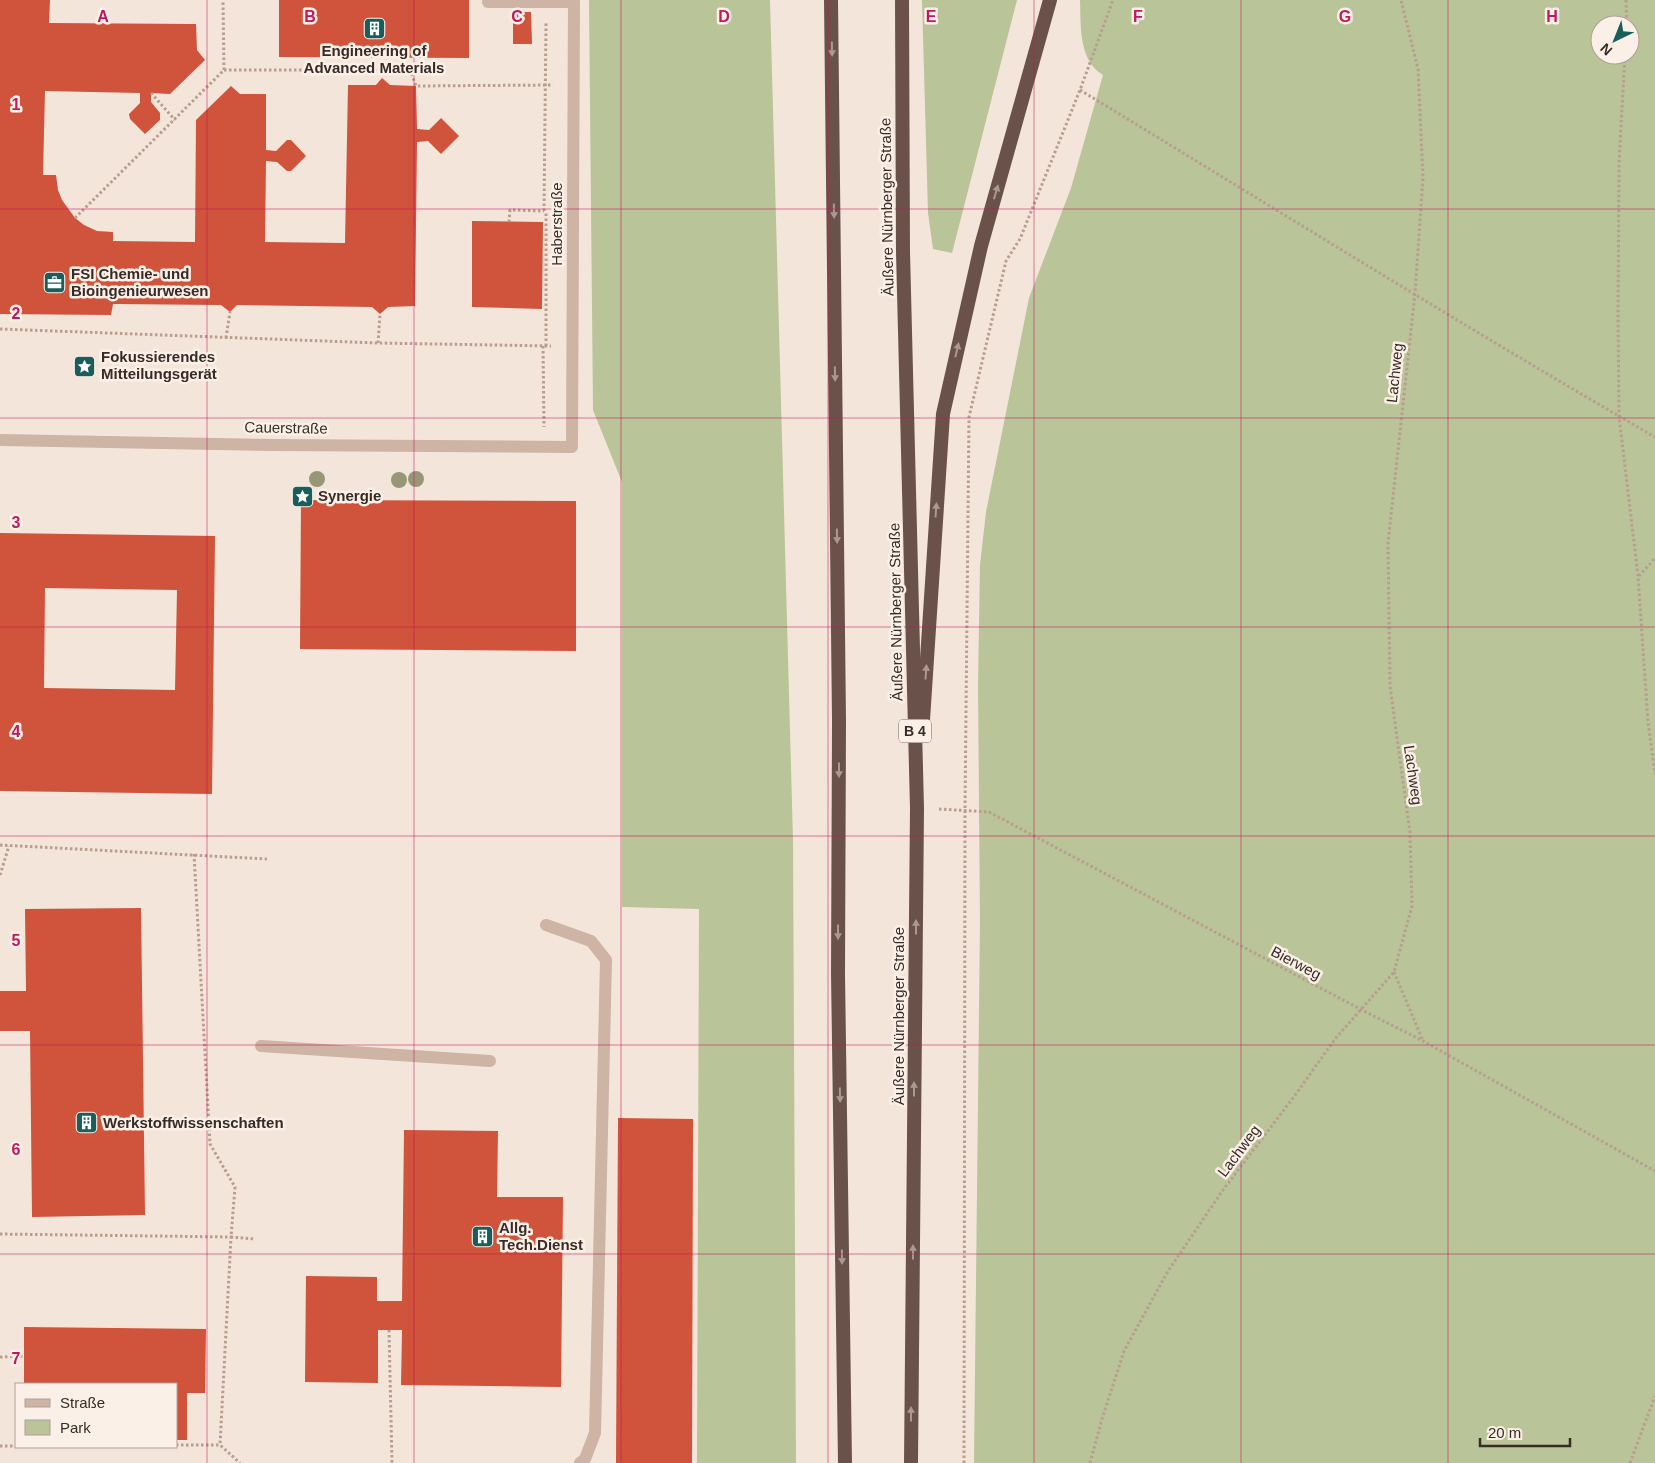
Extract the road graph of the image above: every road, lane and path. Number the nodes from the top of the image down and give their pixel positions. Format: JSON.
{"nodes":[{"id":1,"x":223,"y":0,"type":"edge"},
{"id":2,"x":832,"y":0,"type":"edge"},
{"id":3,"x":902,"y":0,"type":"edge"},
{"id":4,"x":1050,"y":0,"type":"edge"},
{"id":5,"x":1113,"y":0,"type":"edge"},
{"id":6,"x":1401,"y":0,"type":"edge"},
{"id":7,"x":1626,"y":0,"type":"edge"},
{"id":8,"x":574,"y":1,"type":"edge"},
{"id":9,"x":488,"y":2,"type":"dead end"},
{"id":10,"x":546,"y":2,"type":"junction"},
{"id":11,"x":1627,"y":15,"type":"edge"},
{"id":12,"x":1624,"y":65,"type":"edge"},
{"id":13,"x":224,"y":70,"type":"junction"},
{"id":14,"x":546,"y":85,"type":"junction"},
{"id":15,"x":574,"y":86,"type":"junction"},
{"id":16,"x":1080,"y":90,"type":"junction"},
{"id":17,"x":151,"y":93,"type":"dead end"},
{"id":18,"x":175,"y":120,"type":"junction"},
{"id":19,"x":545,"y":211,"type":"junction"},
{"id":20,"x":573,"y":211,"type":"junction"},
{"id":21,"x":74,"y":218,"type":"dead end"},
{"id":22,"x":509,"y":222,"type":"dead end"},
{"id":23,"x":1415,"y":293,"type":"junction"},
{"id":24,"x":230,"y":312,"type":"dead end"},
{"id":25,"x":380,"y":314,"type":"dead end"},
{"id":26,"x":0,"y":329,"type":"edge"},
{"id":27,"x":226,"y":338,"type":"junction"},
{"id":28,"x":378,"y":344,"type":"junction"},
{"id":29,"x":545,"y":346,"type":"junction"},
{"id":30,"x":572,"y":346,"type":"junction"},
{"id":31,"x":1619,"y":416,"type":"junction"},
{"id":32,"x":1655,"y":437,"type":"edge"},
{"id":33,"x":0,"y":440,"type":"edge"},
{"id":34,"x":572,"y":447,"type":"joint"},
{"id":35,"x":544,"y":448,"type":"junction"},
{"id":36,"x":1655,"y":558,"type":"edge"},
{"id":37,"x":1638,"y":576,"type":"junction"},
{"id":38,"x":1655,"y":774,"type":"edge"},
{"id":39,"x":917,"y":808,"type":"junction"},
{"id":40,"x":965,"y":810,"type":"junction"},
{"id":41,"x":0,"y":845,"type":"edge"},
{"id":42,"x":9,"y":846,"type":"junction"},
{"id":43,"x":194,"y":854,"type":"junction"},
{"id":44,"x":266,"y":859,"type":"dead end"},
{"id":45,"x":0,"y":875,"type":"edge"},
{"id":46,"x":546,"y":925,"type":"dead end"},
{"id":47,"x":1394,"y":972,"type":"junction"},
{"id":48,"x":1360,"y":1009,"type":"junction"},
{"id":49,"x":1423,"y":1042,"type":"junction"},
{"id":50,"x":261,"y":1046,"type":"dead end"},
{"id":51,"x":490,"y":1062,"type":"dead end"},
{"id":52,"x":1655,"y":1171,"type":"edge"},
{"id":53,"x":0,"y":1234,"type":"edge"},
{"id":54,"x":231,"y":1237,"type":"junction"},
{"id":55,"x":255,"y":1239,"type":"dead end"},
{"id":56,"x":389,"y":1330,"type":"dead end"},
{"id":57,"x":24,"y":1356,"type":"dead end"},
{"id":58,"x":0,"y":1357,"type":"edge"},
{"id":59,"x":1655,"y":1396,"type":"edge"},
{"id":60,"x":178,"y":1445,"type":"edge"},
{"id":61,"x":220,"y":1445,"type":"junction"},
{"id":62,"x":0,"y":1446,"type":"edge"},
{"id":63,"x":15,"y":1446,"type":"edge"},
{"id":64,"x":240,"y":1463,"type":"edge"},
{"id":65,"x":392,"y":1463,"type":"edge"},
{"id":66,"x":580,"y":1463,"type":"edge"},
{"id":67,"x":845,"y":1463,"type":"edge"},
{"id":68,"x":911,"y":1463,"type":"edge"},
{"id":69,"x":964,"y":1463,"type":"edge"},
{"id":70,"x":1090,"y":1463,"type":"edge"},
{"id":71,"x":1630,"y":1463,"type":"edge"}],
"edges":[{"from":1,"to":13,"type":"path"},
{"from":2,"to":67,"type":"highway","one_way":true},
{"from":3,"to":39,"type":"highway","name":"Äußere Nürnberger Straße","number":"B 4"},
{"from":39,"to":4,"type":"highway","one_way":true},
{"from":5,"to":16,"type":"path"},
{"from":6,"to":23,"type":"path","name":"Lachweg"},
{"from":7,"to":11,"type":"path"},
{"from":8,"to":10,"type":"street"},
{"from":8,"to":15,"type":"street","name":"Haberstraße"},
{"from":9,"to":10,"type":"street"},
{"from":10,"to":14,"type":"path"},
{"from":12,"to":31,"type":"path"},
{"from":13,"to":14,"type":"path"},
{"from":13,"to":18,"type":"path"},
{"from":14,"to":15,"type":"path"},
{"from":14,"to":19,"type":"path"},
{"from":15,"to":20,"type":"street","name":"Haberstraße"},
{"from":16,"to":23,"type":"path"},
{"from":16,"to":40,"type":"path"},
{"from":17,"to":18,"type":"path"},
{"from":18,"to":21,"type":"path"},
{"from":19,"to":20,"type":"path"},
{"from":19,"to":22,"type":"path"},
{"from":19,"to":29,"type":"path"},
{"from":20,"to":30,"type":"street","name":"Haberstraße"},
{"from":23,"to":31,"type":"path"},
{"from":23,"to":47,"type":"path","name":"Lachweg"},
{"from":24,"to":27,"type":"path"},
{"from":25,"to":28,"type":"path"},
{"from":26,"to":27,"type":"path"},
{"from":27,"to":28,"type":"path"},
{"from":28,"to":29,"type":"path"},
{"from":29,"to":30,"type":"path"},
{"from":29,"to":35,"type":"path"},
{"from":30,"to":34,"type":"street","name":"Haberstraße"},
{"from":31,"to":32,"type":"path"},
{"from":31,"to":37,"type":"path"},
{"from":33,"to":35,"type":"street","name":"Cauerstraße"},
{"from":34,"to":35,"type":"street","name":"Cauerstraße"},
{"from":36,"to":37,"type":"path"},
{"from":37,"to":38,"type":"path"},
{"from":39,"to":40,"type":"path","name":"Bierweg"},
{"from":68,"to":39,"type":"highway","name":"Äußere Nürnberger Straße","number":"B 4","one_way":true},
{"from":40,"to":48,"type":"path","name":"Bierweg"},
{"from":40,"to":69,"type":"path"},
{"from":41,"to":42,"type":"path"},
{"from":42,"to":43,"type":"path"},
{"from":42,"to":45,"type":"path"},
{"from":43,"to":44,"type":"path"},
{"from":43,"to":54,"type":"path"},
{"from":46,"to":66,"type":"street"},
{"from":47,"to":48,"type":"path","name":"Lachweg"},
{"from":47,"to":49,"type":"path"},
{"from":48,"to":49,"type":"path","name":"Bierweg"},
{"from":48,"to":70,"type":"path","name":"Lachweg"},
{"from":49,"to":52,"type":"path","name":"Bierweg"},
{"from":50,"to":51,"type":"street"},
{"from":53,"to":54,"type":"path"},
{"from":54,"to":55,"type":"path"},
{"from":54,"to":61,"type":"path"},
{"from":56,"to":65,"type":"path"},
{"from":57,"to":58,"type":"path"},
{"from":59,"to":71,"type":"path"},
{"from":60,"to":61,"type":"path"},
{"from":61,"to":64,"type":"path"},
{"from":62,"to":63,"type":"path"}]}
